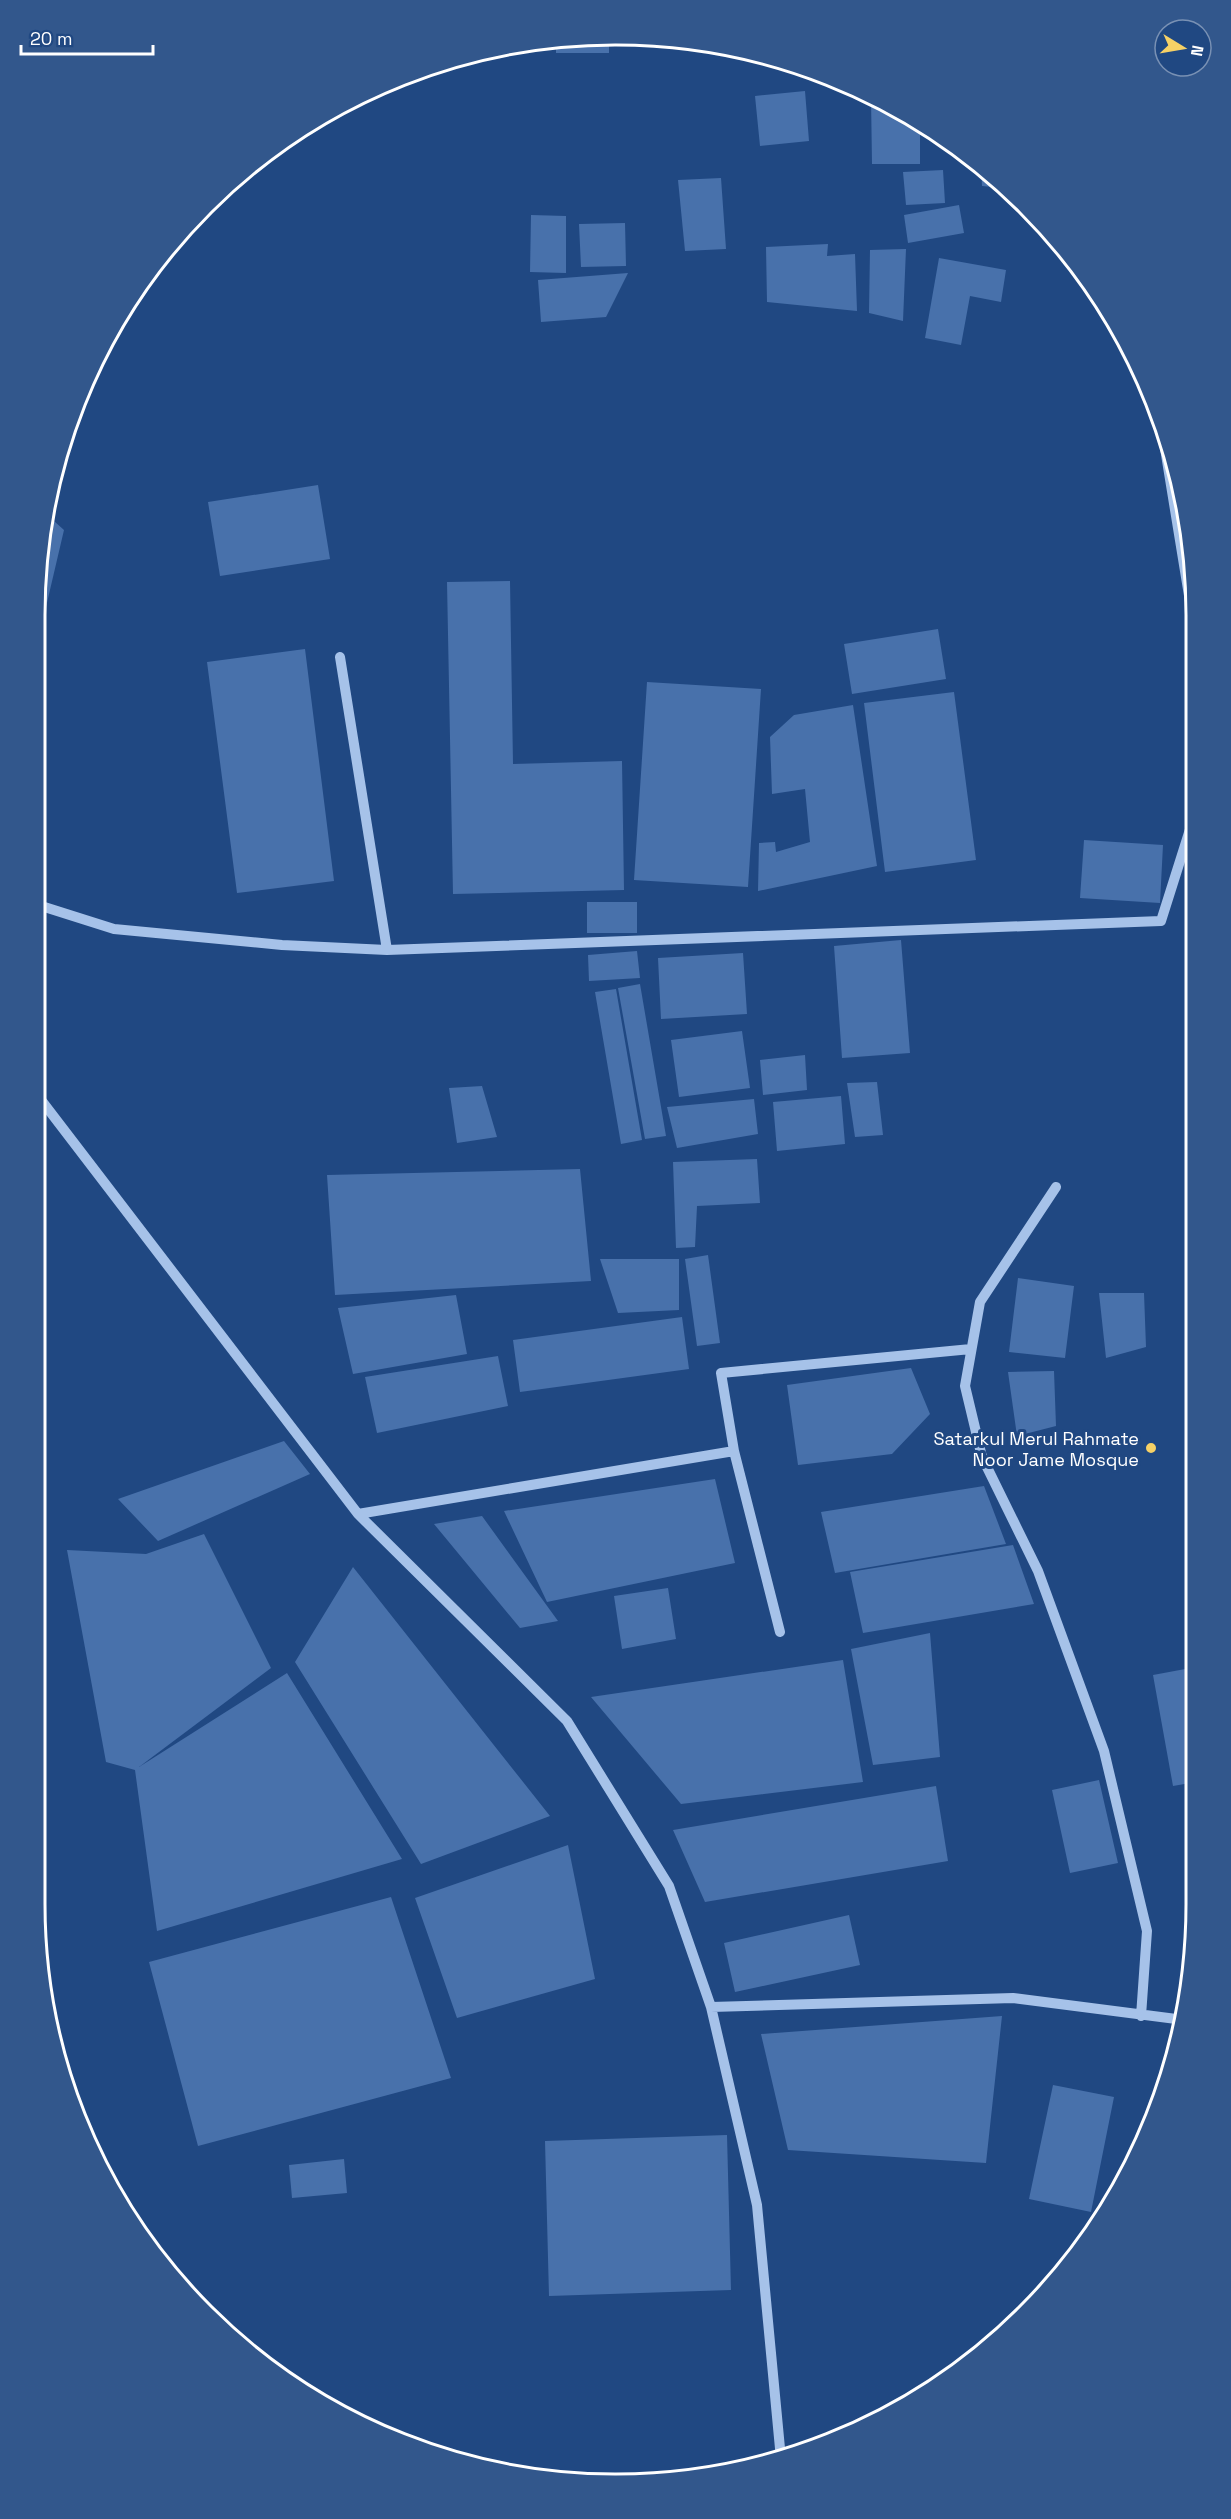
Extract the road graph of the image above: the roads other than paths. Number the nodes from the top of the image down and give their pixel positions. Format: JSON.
{"nodes":[{"id":1,"x":1171,"y":487,"type":"edge"},
{"id":2,"x":1183,"y":560,"type":"edge"},
{"id":3,"x":340,"y":657,"type":"dead end"},
{"id":4,"x":1186,"y":840,"type":"edge"},
{"id":5,"x":45,"y":907,"type":"edge"},
{"id":6,"x":387,"y":950,"type":"junction"},
{"id":7,"x":45,"y":1106,"type":"edge"},
{"id":8,"x":1056,"y":1187,"type":"dead end"},
{"id":9,"x":971,"y":1348,"type":"junction"},
{"id":10,"x":734,"y":1451,"type":"junction"},
{"id":11,"x":358,"y":1514,"type":"junction"},
{"id":12,"x":780,"y":1632,"type":"dead end"},
{"id":13,"x":711,"y":2007,"type":"junction"},
{"id":14,"x":1141,"y":2016,"type":"junction"},
{"id":15,"x":1174,"y":2019,"type":"edge"},
{"id":16,"x":780,"y":2450,"type":"edge"}],
"edges":[{"from":1,"to":2,"type":"street"},
{"from":3,"to":6,"type":"street"},
{"from":4,"to":6,"type":"street"},
{"from":5,"to":6,"type":"street"},
{"from":7,"to":11,"type":"street"},
{"from":8,"to":9,"type":"street"},
{"from":9,"to":10,"type":"street"},
{"from":9,"to":14,"type":"street"},
{"from":10,"to":11,"type":"street"},
{"from":10,"to":12,"type":"street"},
{"from":11,"to":13,"type":"street"},
{"from":13,"to":14,"type":"street"},
{"from":13,"to":16,"type":"street"},
{"from":14,"to":15,"type":"street"}]}
